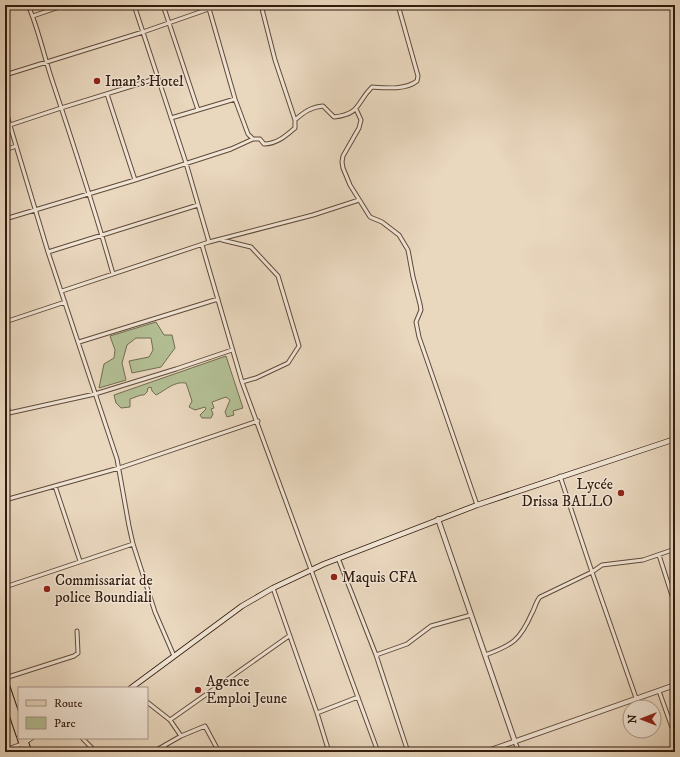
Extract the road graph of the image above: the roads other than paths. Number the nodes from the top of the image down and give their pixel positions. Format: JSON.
{"nodes":[{"id":1,"x":28,"y":5,"type":"edge"},
{"id":2,"x":65,"y":5,"type":"edge"},
{"id":3,"x":134,"y":5,"type":"edge"},
{"id":4,"x":162,"y":5,"type":"edge"},
{"id":5,"x":220,"y":5,"type":"edge"},
{"id":6,"x":261,"y":5,"type":"edge"},
{"id":7,"x":398,"y":5,"type":"edge"},
{"id":8,"x":208,"y":7,"type":"edge"},
{"id":9,"x":33,"y":16,"type":"junction"},
{"id":10,"x":168,"y":23,"type":"junction"},
{"id":11,"x":143,"y":32,"type":"junction"},
{"id":12,"x":46,"y":62,"type":"junction"},
{"id":13,"x":5,"y":75,"type":"edge"},
{"id":14,"x":158,"y":78,"type":"junction"},
{"id":15,"x":107,"y":94,"type":"junction"},
{"id":16,"x":235,"y":99,"type":"junction"},
{"id":17,"x":61,"y":108,"type":"junction"},
{"id":18,"x":5,"y":109,"type":"edge"},
{"id":19,"x":356,"y":109,"type":"junction"},
{"id":20,"x":198,"y":110,"type":"junction"},
{"id":21,"x":171,"y":118,"type":"junction"},
{"id":22,"x":295,"y":120,"type":"junction"},
{"id":23,"x":10,"y":125,"type":"junction"},
{"id":24,"x":253,"y":138,"type":"junction"},
{"id":25,"x":16,"y":146,"type":"junction"},
{"id":26,"x":5,"y":150,"type":"edge"},
{"id":27,"x":186,"y":162,"type":"junction"},
{"id":28,"x":135,"y":180,"type":"junction"},
{"id":29,"x":90,"y":193,"type":"junction"},
{"id":30,"x":359,"y":200,"type":"junction"},
{"id":31,"x":198,"y":205,"type":"junction"},
{"id":32,"x":36,"y":209,"type":"junction"},
{"id":33,"x":5,"y":219,"type":"edge"},
{"id":34,"x":102,"y":235,"type":"junction"},
{"id":35,"x":220,"y":240,"type":"junction"},
{"id":36,"x":209,"y":242,"type":"junction"},
{"id":37,"x":202,"y":245,"type":"junction"},
{"id":38,"x":48,"y":252,"type":"junction"},
{"id":39,"x":113,"y":274,"type":"junction"},
{"id":40,"x":62,"y":291,"type":"junction"},
{"id":41,"x":218,"y":298,"type":"junction"},
{"id":42,"x":65,"y":302,"type":"junction"},
{"id":43,"x":5,"y":322,"type":"edge"},
{"id":44,"x":79,"y":342,"type":"junction"},
{"id":45,"x":232,"y":350,"type":"junction"},
{"id":46,"x":242,"y":382,"type":"junction"},
{"id":47,"x":95,"y":394,"type":"junction"},
{"id":48,"x":5,"y":400,"type":"edge"},
{"id":49,"x":9,"y":413,"type":"junction"},
{"id":50,"x":5,"y":415,"type":"edge"},
{"id":51,"x":258,"y":421,"type":"junction"},
{"id":52,"x":675,"y":439,"type":"edge"},
{"id":53,"x":118,"y":468,"type":"junction"},
{"id":54,"x":560,"y":476,"type":"junction"},
{"id":55,"x":55,"y":486,"type":"junction"},
{"id":56,"x":5,"y":500,"type":"edge"},
{"id":57,"x":477,"y":505,"type":"junction"},
{"id":58,"x":438,"y":519,"type":"junction"},
{"id":59,"x":133,"y":544,"type":"junction"},
{"id":60,"x":675,"y":549,"type":"edge"},
{"id":61,"x":660,"y":555,"type":"junction"},
{"id":62,"x":338,"y":558,"type":"junction"},
{"id":63,"x":80,"y":561,"type":"junction"},
{"id":64,"x":311,"y":570,"type":"junction"},
{"id":65,"x":592,"y":572,"type":"junction"},
{"id":66,"x":5,"y":587,"type":"edge"},
{"id":67,"x":273,"y":588,"type":"junction"},
{"id":68,"x":675,"y":605,"type":"edge"},
{"id":69,"x":471,"y":615,"type":"junction"},
{"id":70,"x":77,"y":631,"type":"dead end"},
{"id":71,"x":289,"y":636,"type":"junction"},
{"id":72,"x":376,"y":655,"type":"junction"},
{"id":73,"x":485,"y":655,"type":"junction"},
{"id":74,"x":174,"y":656,"type":"junction"},
{"id":75,"x":5,"y":680,"type":"edge"},
{"id":76,"x":675,"y":685,"type":"edge"},
{"id":77,"x":132,"y":687,"type":"edge"},
{"id":78,"x":659,"y":691,"type":"junction"},
{"id":79,"x":5,"y":694,"type":"edge"},
{"id":80,"x":358,"y":697,"type":"junction"},
{"id":81,"x":636,"y":698,"type":"junction"},
{"id":82,"x":148,"y":703,"type":"edge"},
{"id":83,"x":317,"y":713,"type":"junction"},
{"id":84,"x":18,"y":719,"type":"edge"},
{"id":85,"x":170,"y":720,"type":"junction"},
{"id":86,"x":18,"y":732,"type":"edge"},
{"id":87,"x":181,"y":736,"type":"junction"},
{"id":88,"x":675,"y":736,"type":"edge"},
{"id":89,"x":83,"y":739,"type":"edge"},
{"id":90,"x":24,"y":741,"type":"edge"},
{"id":91,"x":514,"y":742,"type":"junction"},
{"id":92,"x":164,"y":746,"type":"junction"},
{"id":93,"x":5,"y":750,"type":"edge"},
{"id":94,"x":25,"y":752,"type":"edge"},
{"id":95,"x":29,"y":752,"type":"edge"},
{"id":96,"x":96,"y":752,"type":"edge"},
{"id":97,"x":153,"y":752,"type":"edge"},
{"id":98,"x":170,"y":752,"type":"edge"},
{"id":99,"x":219,"y":752,"type":"edge"},
{"id":100,"x":329,"y":752,"type":"edge"},
{"id":101,"x":378,"y":752,"type":"edge"},
{"id":102,"x":408,"y":752,"type":"edge"},
{"id":103,"x":485,"y":752,"type":"edge"},
{"id":104,"x":519,"y":752,"type":"edge"}],
"edges":[{"from":1,"to":9,"type":"street"},
{"from":2,"to":9,"type":"street"},
{"from":3,"to":11,"type":"street"},
{"from":4,"to":10,"type":"street"},
{"from":5,"to":8,"type":"street"},
{"from":6,"to":22,"type":"street"},
{"from":7,"to":19,"type":"street"},
{"from":8,"to":10,"type":"street"},
{"from":8,"to":16,"type":"street"},
{"from":9,"to":12,"type":"street"},
{"from":10,"to":11,"type":"street"},
{"from":10,"to":20,"type":"street"},
{"from":11,"to":12,"type":"street"},
{"from":11,"to":14,"type":"street"},
{"from":12,"to":13,"type":"street"},
{"from":12,"to":17,"type":"street"},
{"from":14,"to":15,"type":"street"},
{"from":14,"to":21,"type":"street"},
{"from":15,"to":17,"type":"street"},
{"from":15,"to":28,"type":"street"},
{"from":16,"to":20,"type":"street"},
{"from":16,"to":24,"type":"street"},
{"from":17,"to":23,"type":"street"},
{"from":17,"to":29,"type":"street"},
{"from":18,"to":23,"type":"street"},
{"from":19,"to":22,"type":"street"},
{"from":19,"to":30,"type":"street"},
{"from":20,"to":21,"type":"street"},
{"from":21,"to":27,"type":"street"},
{"from":22,"to":24,"type":"street"},
{"from":23,"to":25,"type":"street"},
{"from":24,"to":27,"type":"street"},
{"from":25,"to":26,"type":"street"},
{"from":25,"to":32,"type":"street"},
{"from":27,"to":28,"type":"street"},
{"from":27,"to":31,"type":"street"},
{"from":28,"to":29,"type":"street"},
{"from":29,"to":32,"type":"street"},
{"from":29,"to":34,"type":"street"},
{"from":30,"to":35,"type":"street"},
{"from":30,"to":57,"type":"street"},
{"from":31,"to":34,"type":"street"},
{"from":31,"to":36,"type":"street"},
{"from":32,"to":33,"type":"street"},
{"from":32,"to":38,"type":"street"},
{"from":34,"to":38,"type":"street"},
{"from":34,"to":39,"type":"street"},
{"from":35,"to":36,"type":"street"},
{"from":35,"to":46,"type":"street"},
{"from":36,"to":37,"type":"street"},
{"from":37,"to":39,"type":"street"},
{"from":37,"to":41,"type":"street"},
{"from":38,"to":40,"type":"street"},
{"from":39,"to":40,"type":"street"},
{"from":40,"to":42,"type":"street"},
{"from":41,"to":44,"type":"street"},
{"from":41,"to":45,"type":"street"},
{"from":42,"to":43,"type":"street"},
{"from":42,"to":44,"type":"street"},
{"from":44,"to":47,"type":"street"},
{"from":45,"to":46,"type":"street"},
{"from":45,"to":47,"type":"street"},
{"from":46,"to":51,"type":"street"},
{"from":47,"to":49,"type":"street"},
{"from":47,"to":53,"type":"street"},
{"from":48,"to":49,"type":"street"},
{"from":49,"to":50,"type":"street"},
{"from":51,"to":53,"type":"street"},
{"from":51,"to":64,"type":"street"},
{"from":52,"to":54,"type":"main road"},
{"from":53,"to":55,"type":"street"},
{"from":53,"to":59,"type":"street"},
{"from":54,"to":57,"type":"main road"},
{"from":54,"to":65,"type":"street"},
{"from":55,"to":56,"type":"street"},
{"from":55,"to":63,"type":"street"},
{"from":57,"to":58,"type":"main road"},
{"from":58,"to":62,"type":"main road"},
{"from":58,"to":69,"type":"street"},
{"from":59,"to":63,"type":"street"},
{"from":59,"to":74,"type":"street"},
{"from":60,"to":61,"type":"street"},
{"from":61,"to":65,"type":"street"},
{"from":61,"to":68,"type":"street"},
{"from":62,"to":64,"type":"main road"},
{"from":62,"to":72,"type":"street"},
{"from":63,"to":66,"type":"street"},
{"from":64,"to":67,"type":"main road"},
{"from":64,"to":80,"type":"street"},
{"from":65,"to":73,"type":"street"},
{"from":65,"to":81,"type":"street"},
{"from":67,"to":71,"type":"street"},
{"from":67,"to":74,"type":"main road"},
{"from":69,"to":72,"type":"street"},
{"from":69,"to":73,"type":"street"},
{"from":70,"to":75,"type":"street"},
{"from":71,"to":83,"type":"street"},
{"from":71,"to":85,"type":"street"},
{"from":72,"to":102,"type":"street"},
{"from":73,"to":91,"type":"street"},
{"from":74,"to":77,"type":"main road"},
{"from":75,"to":84,"type":"main road"},
{"from":76,"to":78,"type":"street"},
{"from":78,"to":81,"type":"street"},
{"from":78,"to":88,"type":"street"},
{"from":79,"to":86,"type":"main road"},
{"from":80,"to":83,"type":"street"},
{"from":80,"to":101,"type":"street"},
{"from":81,"to":91,"type":"street"},
{"from":82,"to":85,"type":"street"},
{"from":83,"to":100,"type":"street"},
{"from":85,"to":87,"type":"street"},
{"from":87,"to":92,"type":"street"},
{"from":87,"to":99,"type":"street"},
{"from":89,"to":96,"type":"street"},
{"from":90,"to":93,"type":"street"},
{"from":90,"to":94,"type":"main road"},
{"from":90,"to":95,"type":"main road"},
{"from":91,"to":103,"type":"street"},
{"from":91,"to":104,"type":"street"},
{"from":92,"to":97,"type":"street"},
{"from":92,"to":98,"type":"street"}]}
